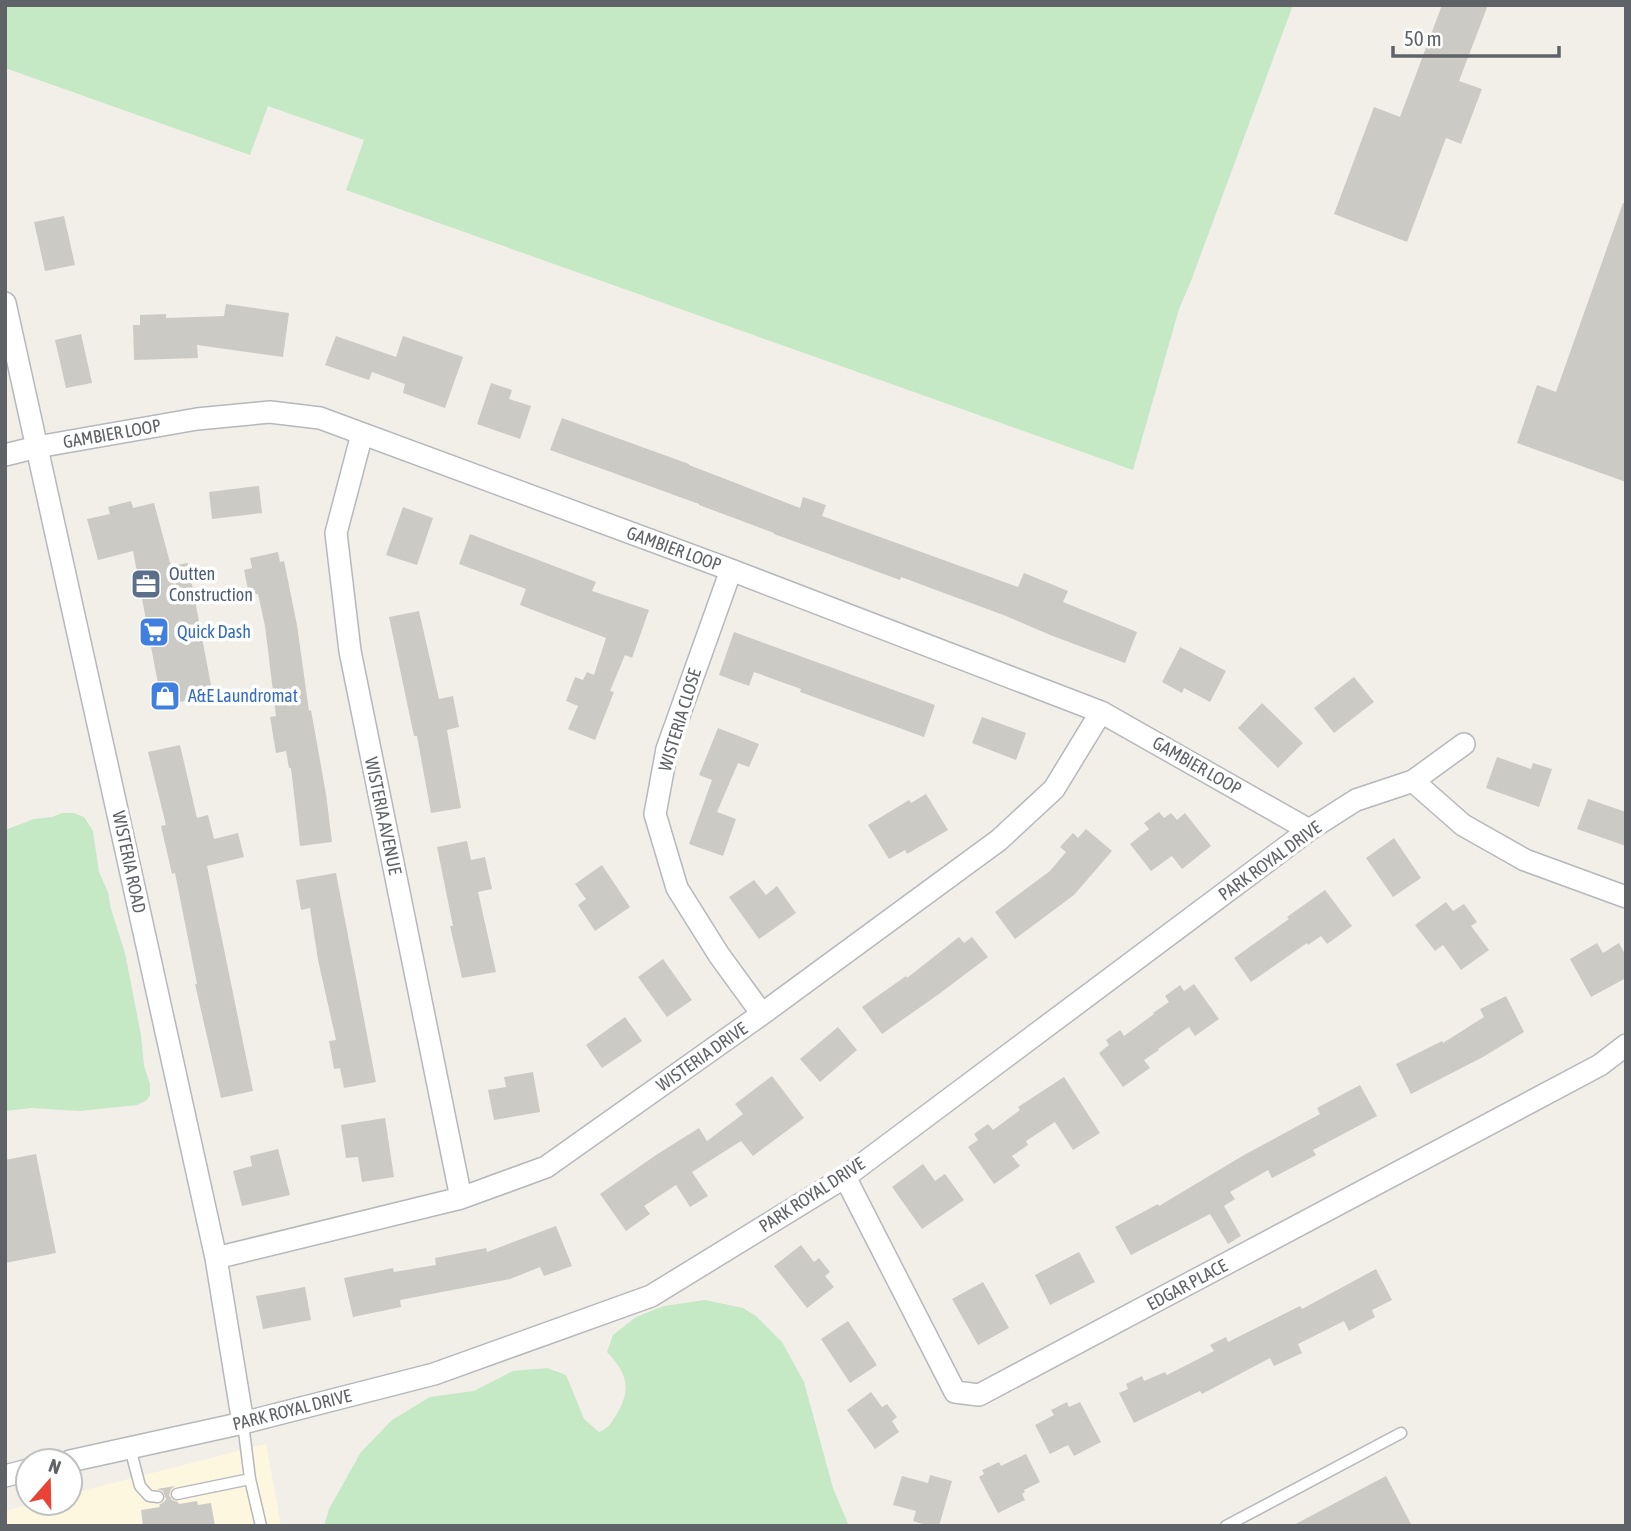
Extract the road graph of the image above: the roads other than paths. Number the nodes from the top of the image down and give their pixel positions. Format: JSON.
{"nodes":[{"id":1,"x":5,"y":303,"type":"edge"},
{"id":2,"x":362,"y":434,"type":"junction"},
{"id":3,"x":37,"y":447,"type":"junction"},
{"id":4,"x":5,"y":455,"type":"edge"},
{"id":5,"x":731,"y":570,"type":"junction"},
{"id":6,"x":1101,"y":712,"type":"junction"},
{"id":7,"x":1464,"y":744,"type":"dead end"},
{"id":8,"x":1413,"y":781,"type":"junction"},
{"id":9,"x":1309,"y":830,"type":"junction"},
{"id":10,"x":1626,"y":897,"type":"edge"},
{"id":11,"x":762,"y":1014,"type":"junction"},
{"id":12,"x":1626,"y":1045,"type":"edge"},
{"id":13,"x":845,"y":1177,"type":"junction"},
{"id":14,"x":461,"y":1198,"type":"junction"},
{"id":15,"x":216,"y":1258,"type":"junction"},
{"id":16,"x":243,"y":1423,"type":"junction"},
{"id":17,"x":1401,"y":1433,"type":"dead end"},
{"id":18,"x":130,"y":1448,"type":"junction"},
{"id":19,"x":84,"y":1458,"type":"edge"},
{"id":20,"x":250,"y":1479,"type":"junction"},
{"id":21,"x":177,"y":1494,"type":"dead end"},
{"id":22,"x":158,"y":1497,"type":"dead end"},
{"id":23,"x":261,"y":1526,"type":"edge"},
{"id":24,"x":1226,"y":1526,"type":"edge"}],
"edges":[{"from":1,"to":3,"type":"street","name":"WISTERIA ROAD"},
{"from":2,"to":3,"type":"street","name":"GAMBIER LOOP"},
{"from":2,"to":5,"type":"street","name":"GAMBIER LOOP"},
{"from":2,"to":14,"type":"street","name":"WISTERIA AVENUE"},
{"from":3,"to":4,"type":"street","name":"GAMBIER LOOP"},
{"from":3,"to":15,"type":"street","name":"WISTERIA ROAD"},
{"from":5,"to":6,"type":"street","name":"GAMBIER LOOP"},
{"from":5,"to":11,"type":"street","name":"WISTERIA CLOSE"},
{"from":6,"to":9,"type":"street","name":"GAMBIER LOOP"},
{"from":6,"to":11,"type":"street","name":"WISTERIA DRIVE"},
{"from":7,"to":8,"type":"street","name":"PARK ROYAL DRIVE"},
{"from":8,"to":9,"type":"street","name":"PARK ROYAL DRIVE"},
{"from":8,"to":10,"type":"street"},
{"from":9,"to":13,"type":"street","name":"PARK ROYAL DRIVE"},
{"from":11,"to":14,"type":"street","name":"WISTERIA DRIVE"},
{"from":12,"to":13,"type":"street","name":"EDGAR PLACE"},
{"from":13,"to":16,"type":"street","name":"PARK ROYAL DRIVE"},
{"from":14,"to":15,"type":"street","name":"WISTERIA DRIVE"},
{"from":15,"to":16,"type":"street","name":"WISTERIA ROAD"},
{"from":16,"to":18,"type":"street","name":"PARK ROYAL DRIVE"},
{"from":16,"to":20,"type":"lane"},
{"from":17,"to":24,"type":"lane"},
{"from":18,"to":19,"type":"street","name":"PARK ROYAL DRIVE"},
{"from":18,"to":22,"type":"lane"},
{"from":20,"to":21,"type":"lane"},
{"from":20,"to":23,"type":"lane"}]}
